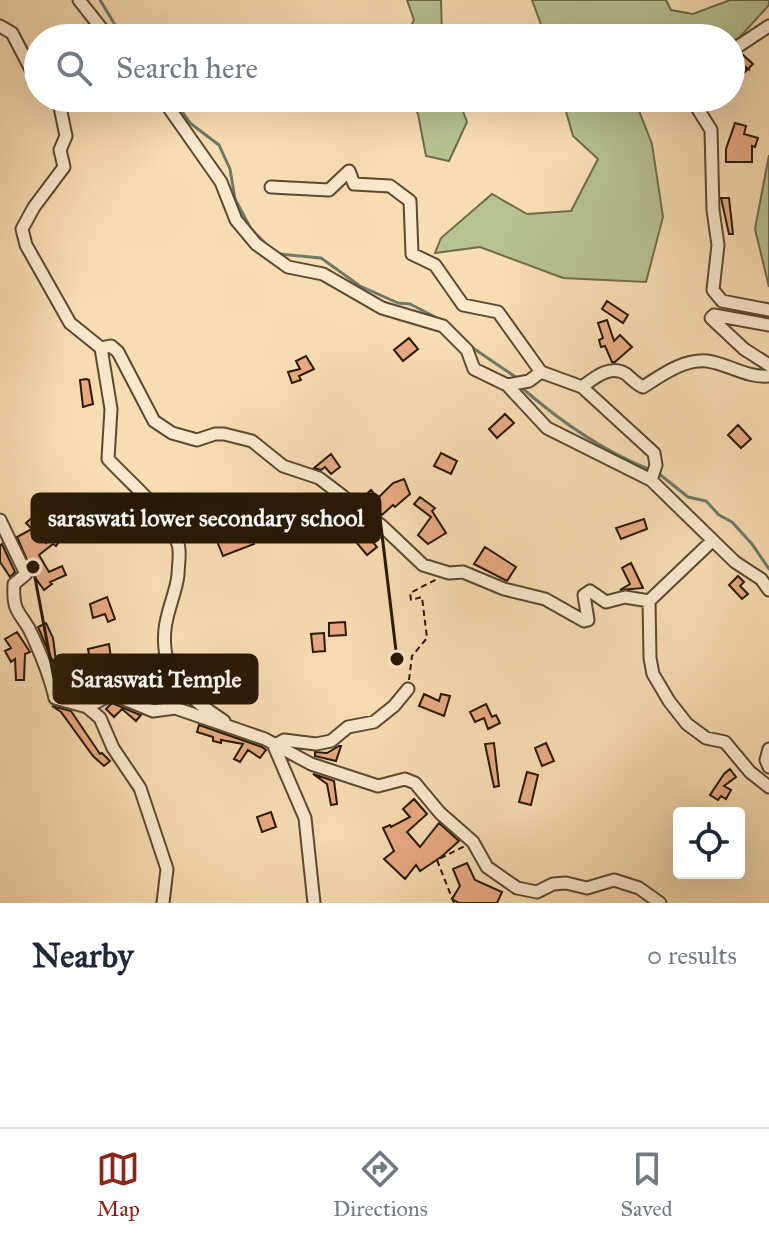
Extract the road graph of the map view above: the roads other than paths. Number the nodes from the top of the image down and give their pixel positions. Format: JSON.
{"nodes":[{"id":1,"x":79,"y":0,"type":"edge"},
{"id":2,"x":98,"y":24,"type":"edge"},
{"id":3,"x":0,"y":26,"type":"edge"},
{"id":4,"x":769,"y":26,"type":"edge"},
{"id":5,"x":745,"y":42,"type":"edge"},
{"id":6,"x":24,"y":56,"type":"edge"},
{"id":7,"x":61,"y":112,"type":"edge"},
{"id":8,"x":172,"y":112,"type":"edge"},
{"id":9,"x":700,"y":112,"type":"edge"},
{"id":10,"x":271,"y":187,"type":"dead end"},
{"id":11,"x":769,"y":310,"type":"edge"},
{"id":12,"x":769,"y":325,"type":"edge"},
{"id":13,"x":101,"y":348,"type":"junction"},
{"id":14,"x":769,"y":365,"type":"edge"},
{"id":15,"x":541,"y":372,"type":"junction"},
{"id":16,"x":769,"y":376,"type":"edge"},
{"id":17,"x":507,"y":385,"type":"junction"},
{"id":18,"x":582,"y":387,"type":"junction"},
{"id":19,"x":651,"y":480,"type":"junction"},
{"id":20,"x":0,"y":520,"type":"edge"},
{"id":21,"x":712,"y":541,"type":"junction"},
{"id":22,"x":769,"y":590,"type":"edge"},
{"id":23,"x":649,"y":601,"type":"junction"},
{"id":24,"x":408,"y":689,"type":"road end"},
{"id":25,"x":87,"y":707,"type":"junction"},
{"id":26,"x":238,"y":731,"type":"junction"},
{"id":27,"x":274,"y":746,"type":"junction"},
{"id":28,"x":769,"y":749,"type":"edge"},
{"id":29,"x":769,"y":767,"type":"edge"},
{"id":30,"x":769,"y":787,"type":"edge"},
{"id":31,"x":163,"y":903,"type":"edge"},
{"id":32,"x":314,"y":903,"type":"edge"},
{"id":33,"x":660,"y":903,"type":"edge"}],
"edges":[{"from":1,"to":2,"type":"street"},
{"from":3,"to":6,"type":"street"},
{"from":4,"to":5,"type":"street"},
{"from":7,"to":13,"type":"street"},
{"from":8,"to":17,"type":"street"},
{"from":9,"to":11,"type":"street"},
{"from":10,"to":15,"type":"street"},
{"from":12,"to":14,"type":"street"},
{"from":13,"to":23,"type":"street"},
{"from":13,"to":26,"type":"street"},
{"from":15,"to":17,"type":"street"},
{"from":15,"to":18,"type":"street"},
{"from":16,"to":18,"type":"street"},
{"from":17,"to":19,"type":"street"},
{"from":18,"to":19,"type":"street"},
{"from":19,"to":21,"type":"street"},
{"from":20,"to":25,"type":"street"},
{"from":21,"to":22,"type":"street"},
{"from":21,"to":23,"type":"street"},
{"from":23,"to":30,"type":"street"},
{"from":24,"to":27,"type":"street"},
{"from":25,"to":26,"type":"street"},
{"from":25,"to":31,"type":"street"},
{"from":26,"to":27,"type":"street"},
{"from":27,"to":32,"type":"street"},
{"from":27,"to":33,"type":"street"},
{"from":28,"to":29,"type":"street"}]}
